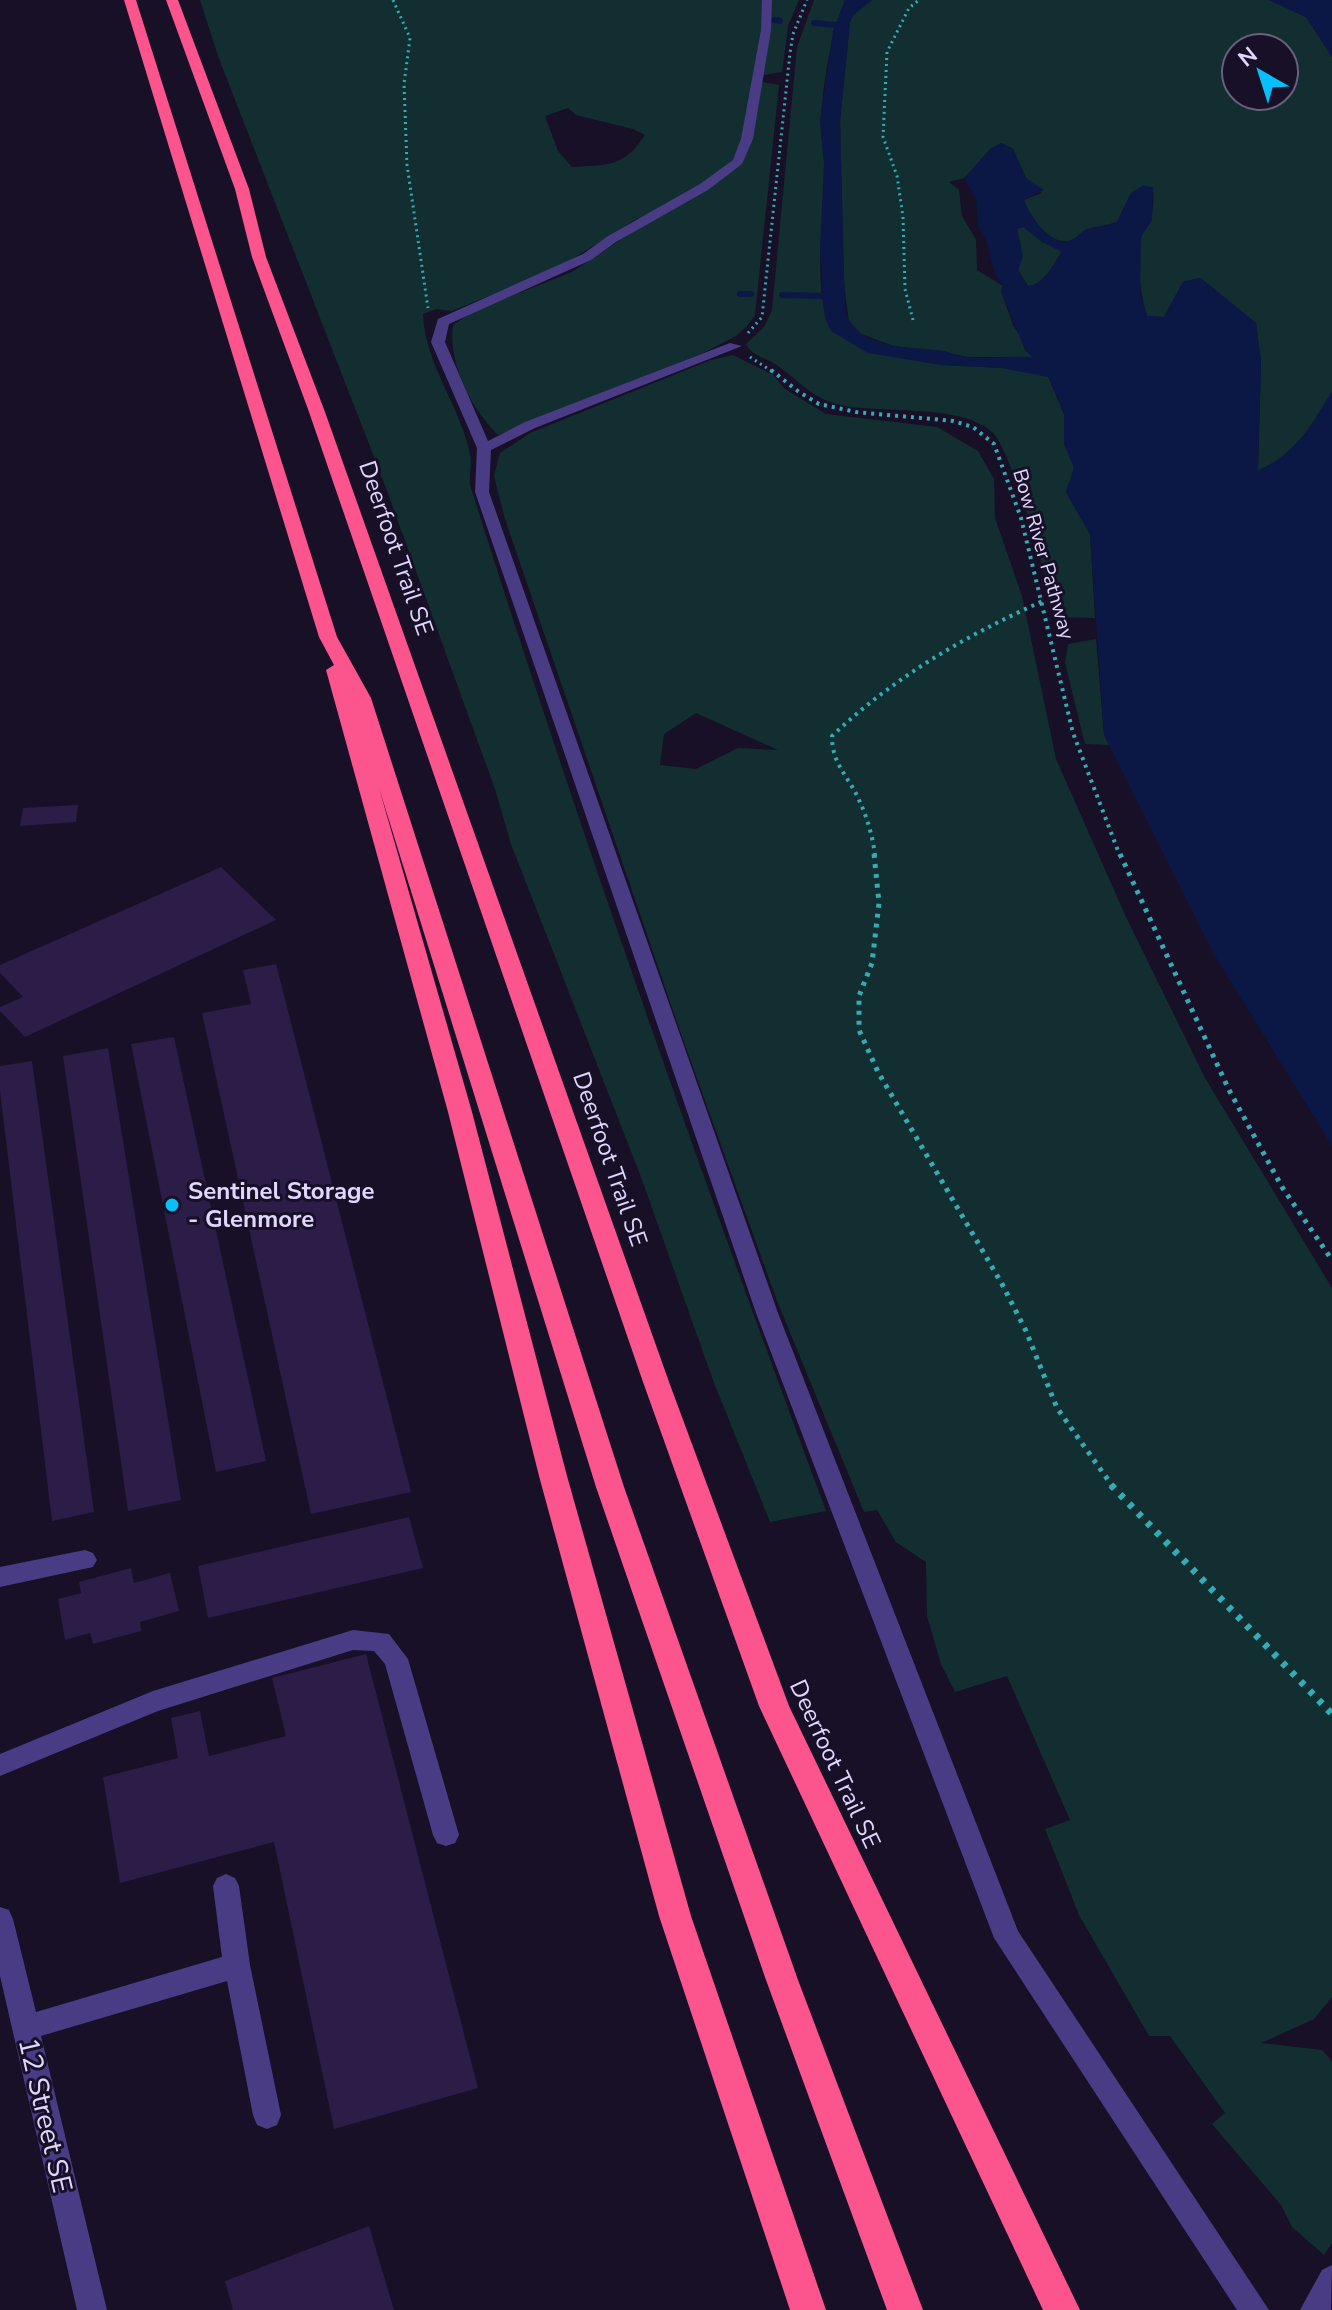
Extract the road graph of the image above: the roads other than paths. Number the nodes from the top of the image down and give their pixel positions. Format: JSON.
{"nodes":[{"id":1,"x":130,"y":0,"type":"edge"},
{"id":2,"x":172,"y":0,"type":"edge"},
{"id":3,"x":767,"y":0,"type":"edge"},
{"id":4,"x":735,"y":346,"type":"road end"},
{"id":5,"x":484,"y":448,"type":"junction"},
{"id":6,"x":328,"y":637,"type":"junction"},
{"id":7,"x":85,"y":1560,"type":"dead end"},
{"id":8,"x":0,"y":1577,"type":"edge"},
{"id":9,"x":0,"y":1765,"type":"edge"},
{"id":10,"x":446,"y":1835,"type":"dead end"},
{"id":11,"x":226,"y":1886,"type":"dead end"},
{"id":12,"x":0,"y":1919,"type":"edge"},
{"id":13,"x":237,"y":1965,"type":"junction"},
{"id":14,"x":26,"y":2028,"type":"junction"},
{"id":15,"x":267,"y":2115,"type":"dead end"},
{"id":16,"x":1332,"y":2280,"type":"edge"},
{"id":17,"x":92,"y":2310,"type":"edge"},
{"id":18,"x":808,"y":2310,"type":"edge"},
{"id":19,"x":905,"y":2310,"type":"edge"},
{"id":20,"x":1062,"y":2310,"type":"edge"},
{"id":21,"x":1254,"y":2310,"type":"edge"},
{"id":22,"x":1315,"y":2310,"type":"edge"}],
"edges":[{"from":1,"to":6,"type":"highway"},
{"from":2,"to":20,"type":"highway","name":"Deerfoot Trail SE"},
{"from":3,"to":5,"type":"street"},
{"from":4,"to":5,"type":"street"},
{"from":5,"to":21,"type":"street"},
{"from":6,"to":18,"type":"highway"},
{"from":6,"to":19,"type":"highway"},
{"from":7,"to":8,"type":"street"},
{"from":9,"to":10,"type":"street"},
{"from":11,"to":13,"type":"street"},
{"from":12,"to":14,"type":"street","name":"12 Street SE"},
{"from":13,"to":14,"type":"street"},
{"from":13,"to":15,"type":"street"},
{"from":14,"to":17,"type":"street","name":"12 Street SE"},
{"from":16,"to":22,"type":"street"}]}
